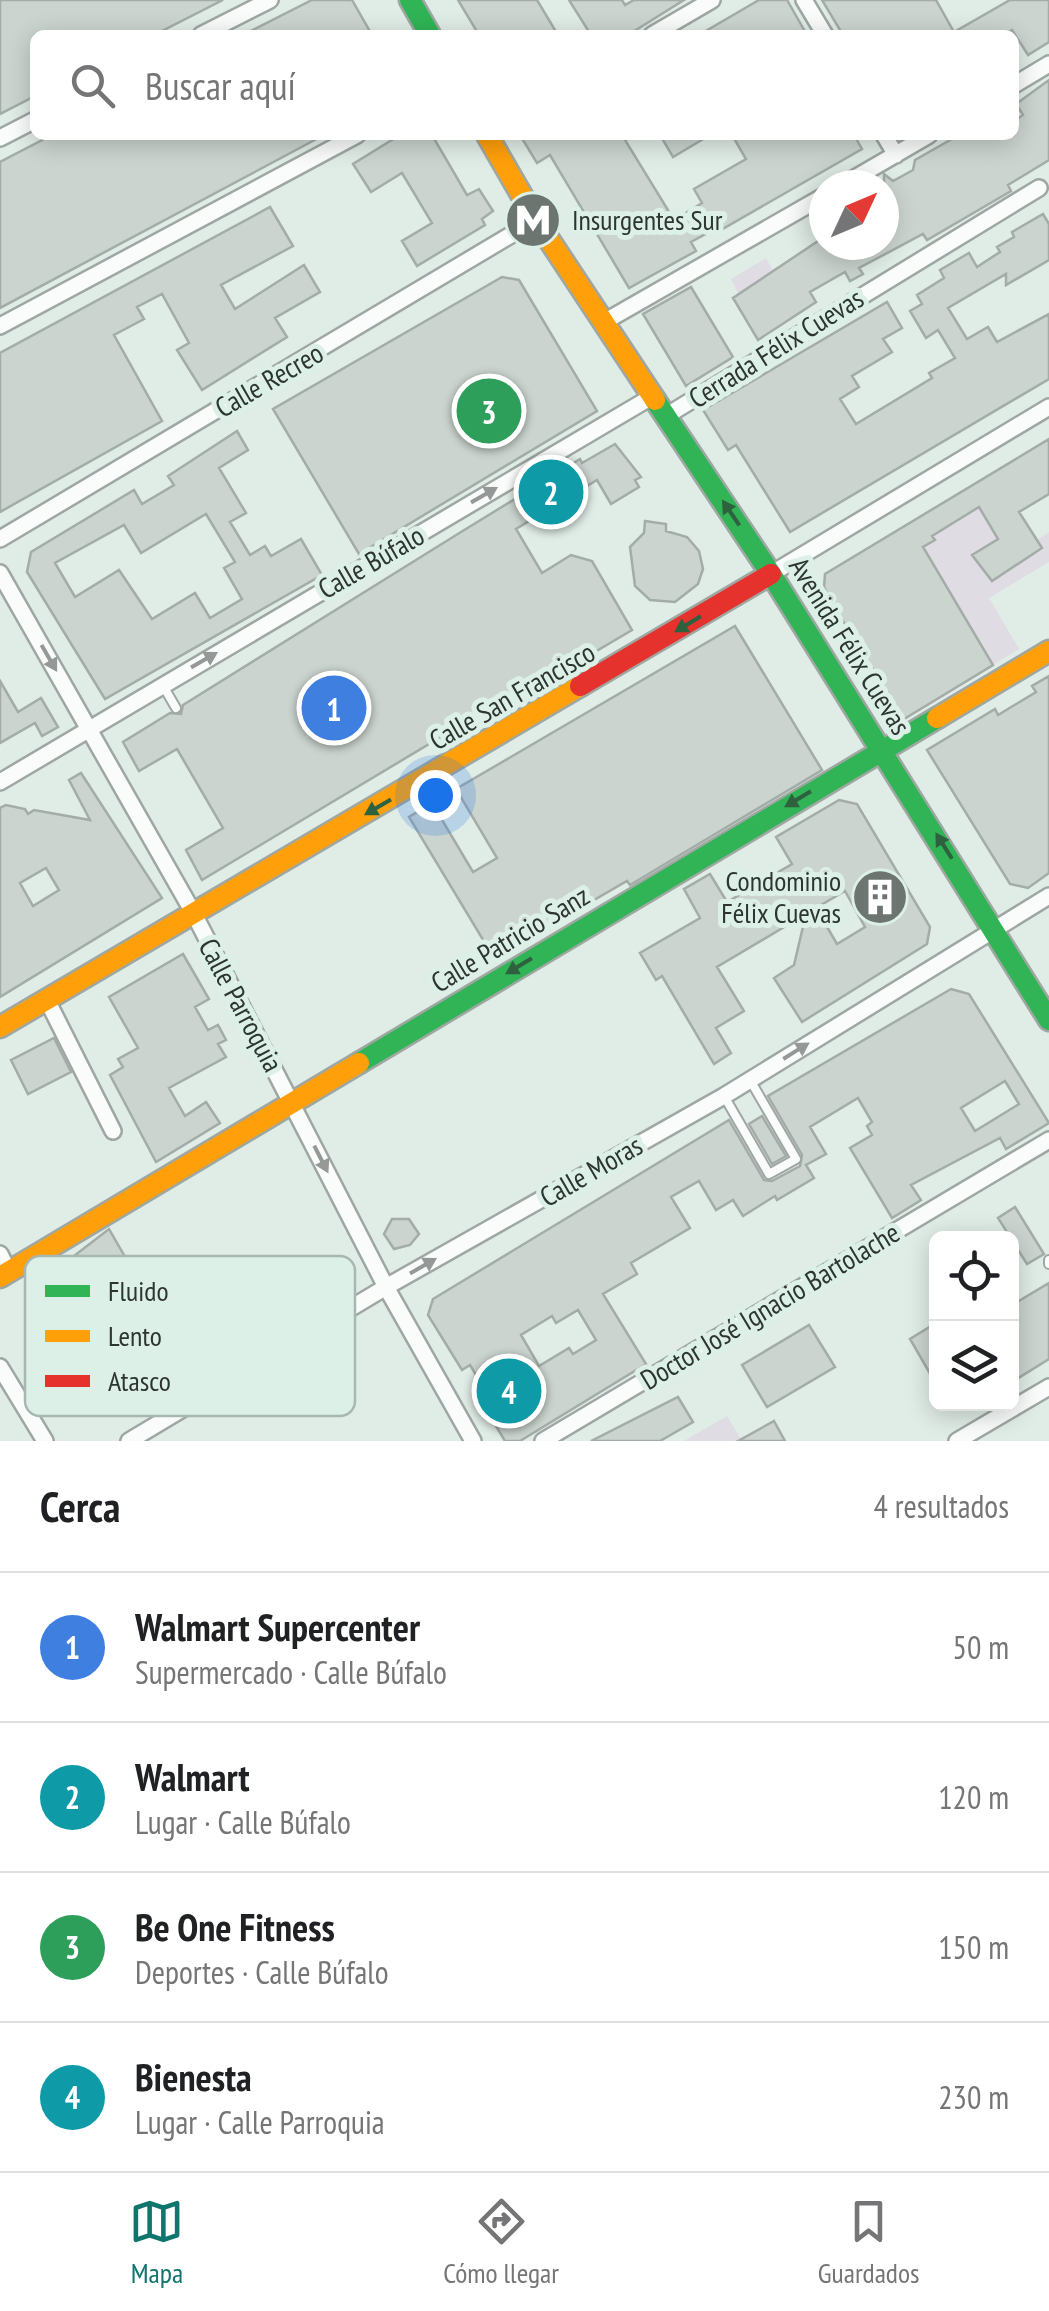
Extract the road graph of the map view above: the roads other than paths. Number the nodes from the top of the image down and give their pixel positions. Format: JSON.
{"nodes":[{"id":1,"x":270,"y":0,"type":"edge"},
{"id":2,"x":410,"y":0,"type":"edge"},
{"id":3,"x":804,"y":0,"type":"edge"},
{"id":4,"x":703,"y":2,"type":"edge"},
{"id":5,"x":211,"y":30,"type":"edge"},
{"id":6,"x":427,"y":30,"type":"edge"},
{"id":7,"x":660,"y":30,"type":"edge"},
{"id":8,"x":822,"y":30,"type":"edge"},
{"id":9,"x":1049,"y":64,"type":"edge"},
{"id":10,"x":1019,"y":82,"type":"edge"},
{"id":11,"x":30,"y":123,"type":"edge"},
{"id":12,"x":0,"y":138,"type":"edge"},
{"id":13,"x":347,"y":140,"type":"edge"},
{"id":14,"x":490,"y":140,"type":"edge"},
{"id":15,"x":887,"y":140,"type":"edge"},
{"id":16,"x":921,"y":140,"type":"edge"},
{"id":17,"x":896,"y":155,"type":"junction"},
{"id":18,"x":870,"y":170,"type":"edge"},
{"id":19,"x":1039,"y":188,"type":"dead end"},
{"id":20,"x":809,"y":205,"type":"edge"},
{"id":21,"x":536,"y":220,"type":"junction"},
{"id":22,"x":604,"y":322,"type":"junction"},
{"id":23,"x":0,"y":326,"type":"edge"},
{"id":24,"x":653,"y":396,"type":"junction"},
{"id":25,"x":1049,"y":406,"type":"edge"},
{"id":26,"x":666,"y":416,"type":"junction"},
{"id":27,"x":0,"y":538,"type":"edge"},
{"id":28,"x":0,"y":573,"type":"edge"},
{"id":29,"x":772,"y":574,"type":"junction"},
{"id":30,"x":16,"y":600,"type":"junction"},
{"id":31,"x":0,"y":609,"type":"edge"},
{"id":32,"x":1049,"y":651,"type":"edge"},
{"id":33,"x":162,"y":684,"type":"junction"},
{"id":34,"x":176,"y":708,"type":"dead end"},
{"id":35,"x":90,"y":727,"type":"junction"},
{"id":36,"x":882,"y":750,"type":"junction"},
{"id":37,"x":0,"y":782,"type":"edge"},
{"id":38,"x":1049,"y":896,"type":"edge"},
{"id":39,"x":194,"y":914,"type":"junction"},
{"id":40,"x":996,"y":929,"type":"junction"},
{"id":41,"x":46,"y":1000,"type":"junction"},
{"id":42,"x":1049,"y":1020,"type":"edge"},
{"id":43,"x":0,"y":1028,"type":"edge"},
{"id":44,"x":750,"y":1080,"type":"junction"},
{"id":45,"x":724,"y":1096,"type":"junction"},
{"id":46,"x":292,"y":1102,"type":"junction"},
{"id":47,"x":112,"y":1131,"type":"dead end"},
{"id":48,"x":1049,"y":1140,"type":"edge"},
{"id":49,"x":3,"y":1268,"type":"edge"},
{"id":50,"x":386,"y":1288,"type":"junction"},
{"id":51,"x":355,"y":1306,"type":"edge"},
{"id":52,"x":0,"y":1366,"type":"edge"},
{"id":53,"x":1049,"y":1387,"type":"edge"},
{"id":54,"x":25,"y":1408,"type":"edge"},
{"id":55,"x":30,"y":1416,"type":"edge"},
{"id":56,"x":171,"y":1416,"type":"edge"},
{"id":57,"x":45,"y":1441,"type":"edge"},
{"id":58,"x":129,"y":1441,"type":"edge"},
{"id":59,"x":473,"y":1441,"type":"edge"},
{"id":60,"x":542,"y":1441,"type":"edge"},
{"id":61,"x":957,"y":1441,"type":"edge"}],
"edges":[{"from":1,"to":5,"type":"street"},
{"from":2,"to":6,"type":"street"},
{"from":3,"to":8,"type":"street"},
{"from":4,"to":7,"type":"street"},
{"from":9,"to":10,"type":"street"},
{"from":11,"to":12,"type":"street"},
{"from":13,"to":23,"type":"street"},
{"from":14,"to":21,"type":"street"},
{"from":15,"to":17,"type":"street"},
{"from":16,"to":17,"type":"street"},
{"from":17,"to":18,"type":"street"},
{"from":19,"to":26,"type":"street","name":"Cerrada Félix Cuevas"},
{"from":20,"to":22,"type":"street"},
{"from":21,"to":22,"type":"street"},
{"from":21,"to":27,"type":"street","name":"Calle Recreo"},
{"from":22,"to":24,"type":"street","name":"Avenida Félix Cuevas"},
{"from":24,"to":26,"type":"street","name":"Avenida Félix Cuevas"},
{"from":33,"to":24,"type":"street","name":"Calle Búfalo","one_way":true},
{"from":25,"to":29,"type":"street","name":"Calle San Francisco"},
{"from":29,"to":26,"type":"street","name":"Avenida Félix Cuevas","one_way":true},
{"from":28,"to":30,"type":"street","name":"Calle Parroquia"},
{"from":29,"to":36,"type":"street","name":"Avenida Félix Cuevas"},
{"from":29,"to":39,"type":"street","name":"Calle San Francisco","one_way":true},
{"from":30,"to":31,"type":"street"},
{"from":30,"to":35,"type":"street","name":"Calle Parroquia","one_way":true},
{"from":32,"to":36,"type":"street","name":"Calle Patricio Sanz"},
{"from":33,"to":34,"type":"lane"},
{"from":33,"to":35,"type":"street","name":"Calle Búfalo"},
{"from":35,"to":37,"type":"street","name":"Calle Búfalo"},
{"from":35,"to":39,"type":"street","name":"Calle Parroquia"},
{"from":40,"to":36,"type":"street","name":"Avenida Félix Cuevas","one_way":true},
{"from":36,"to":46,"type":"street","name":"Calle Patricio Sanz","one_way":true},
{"from":38,"to":40,"type":"street","name":"Calle Moras"},
{"from":39,"to":41,"type":"street","name":"Calle San Francisco"},
{"from":39,"to":46,"type":"street","name":"Calle Parroquia"},
{"from":40,"to":42,"type":"street","name":"Avenida Félix Cuevas"},
{"from":44,"to":40,"type":"street","name":"Calle Moras","one_way":true},
{"from":41,"to":43,"type":"street","name":"Calle San Francisco"},
{"from":41,"to":47,"type":"street"},
{"from":44,"to":45,"type":"street","name":"Calle Moras"},
{"from":44,"to":45,"type":"lane"},
{"from":50,"to":45,"type":"street","name":"Calle Moras","one_way":true},
{"from":46,"to":49,"type":"street","name":"Calle Patricio Sanz"},
{"from":46,"to":50,"type":"street","name":"Calle Parroquia","one_way":true},
{"from":48,"to":60,"type":"street","name":"Doctor José Ignacio Bartolache"},
{"from":50,"to":51,"type":"street","name":"Calle Moras"},
{"from":50,"to":59,"type":"street","name":"Calle Parroquia"},
{"from":52,"to":54,"type":"street"},
{"from":53,"to":61,"type":"street"},
{"from":55,"to":57,"type":"street"},
{"from":56,"to":58,"type":"street","name":"Calle Moras"}]}
